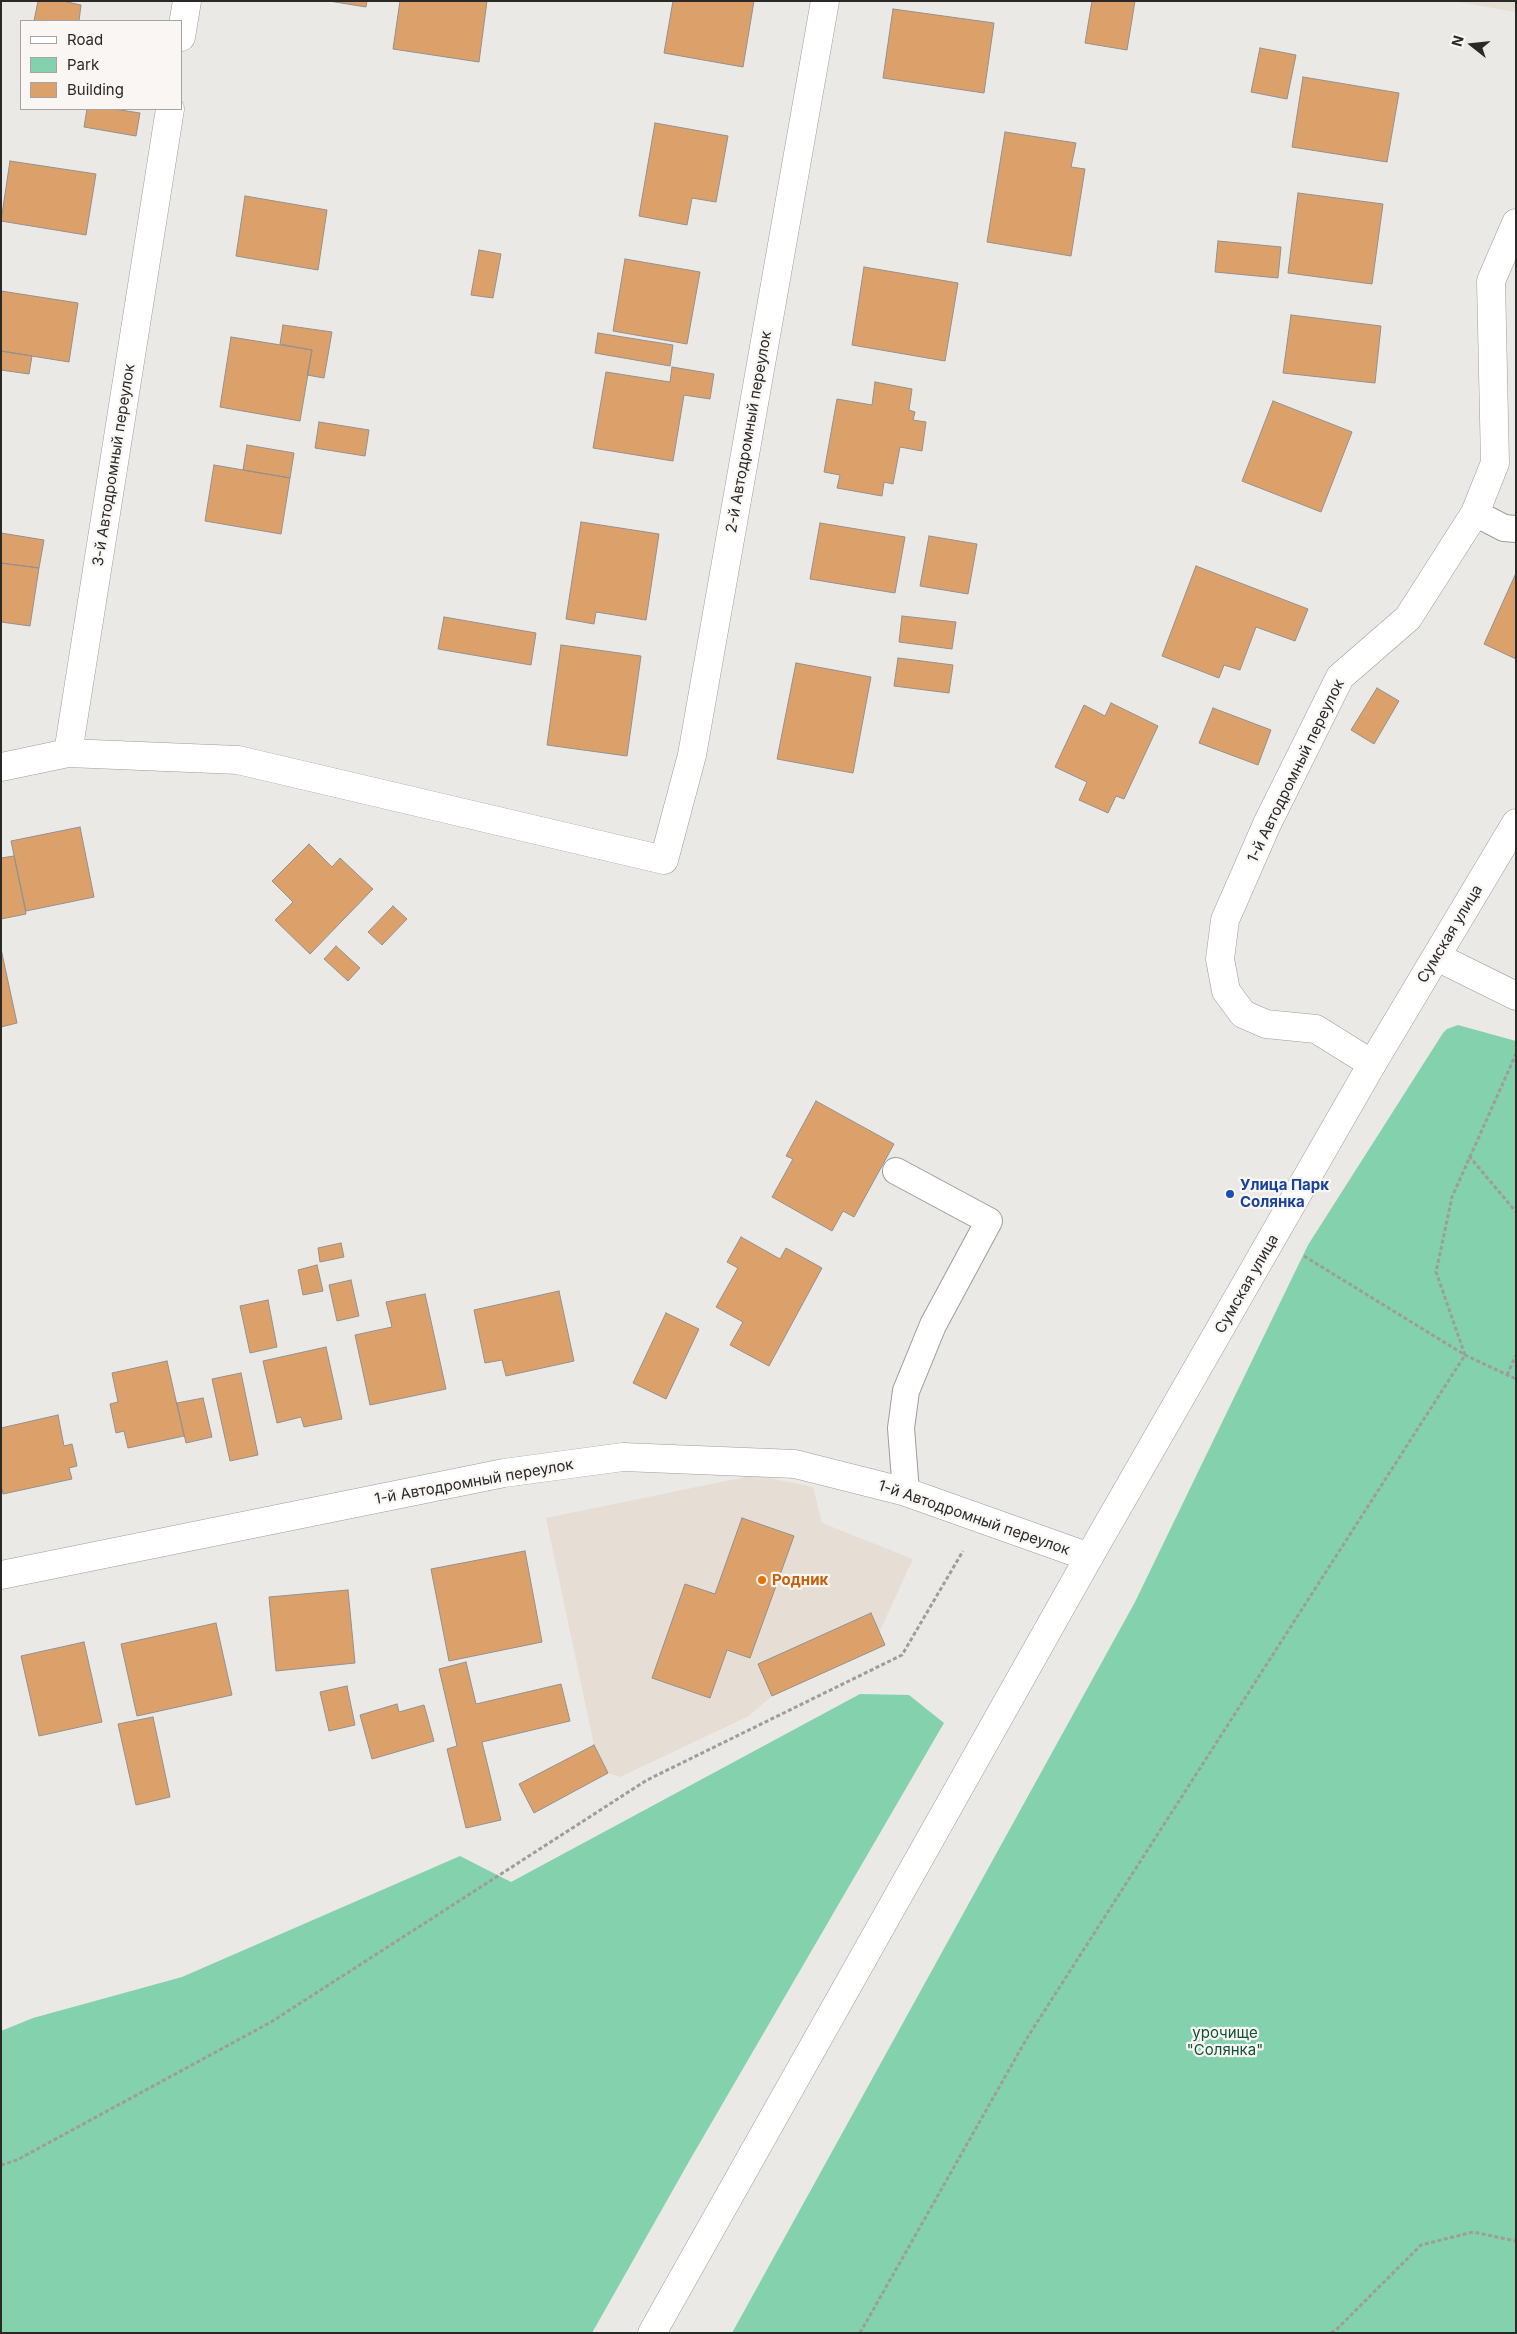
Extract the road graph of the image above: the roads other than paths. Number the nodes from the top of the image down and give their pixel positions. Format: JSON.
{"nodes":[{"id":1,"x":187,"y":1,"type":"edge"},
{"id":2,"x":825,"y":1,"type":"edge"},
{"id":3,"x":182,"y":31,"type":"edge"},
{"id":4,"x":170,"y":110,"type":"edge"},
{"id":5,"x":1516,"y":224,"type":"edge"},
{"id":6,"x":1475,"y":513,"type":"junction"},
{"id":7,"x":1516,"y":530,"type":"edge"},
{"id":8,"x":68,"y":754,"type":"junction"},
{"id":9,"x":1,"y":767,"type":"edge"},
{"id":10,"x":1516,"y":823,"type":"edge"},
{"id":11,"x":1438,"y":957,"type":"junction"},
{"id":12,"x":1516,"y":996,"type":"edge"},
{"id":13,"x":1372,"y":1064,"type":"junction"},
{"id":14,"x":896,"y":1171,"type":"dead end"},
{"id":15,"x":906,"y":1492,"type":"junction"},
{"id":16,"x":1089,"y":1557,"type":"junction"},
{"id":17,"x":1,"y":1574,"type":"edge"},
{"id":18,"x":652,"y":2333,"type":"edge"}],
"edges":[{"from":1,"to":3,"type":"street"},
{"from":2,"to":8,"type":"street","name":"2-й Автодромный переулок"},
{"from":4,"to":8,"type":"street","name":"3-й Автодромный переулок"},
{"from":5,"to":6,"type":"street","name":"1-й Автодромный переулок"},
{"from":6,"to":7,"type":"lane"},
{"from":6,"to":13,"type":"street","name":"1-й Автодромный переулок"},
{"from":8,"to":9,"type":"street"},
{"from":10,"to":11,"type":"street","name":"Сумская улица"},
{"from":11,"to":12,"type":"street"},
{"from":11,"to":13,"type":"street","name":"Сумская улица"},
{"from":13,"to":16,"type":"street","name":"Сумская улица"},
{"from":14,"to":15,"type":"lane"},
{"from":15,"to":16,"type":"street","name":"1-й Автодромный переулок"},
{"from":15,"to":17,"type":"street","name":"1-й Автодромный переулок"},
{"from":16,"to":18,"type":"street","name":"Сумская улица"}]}
